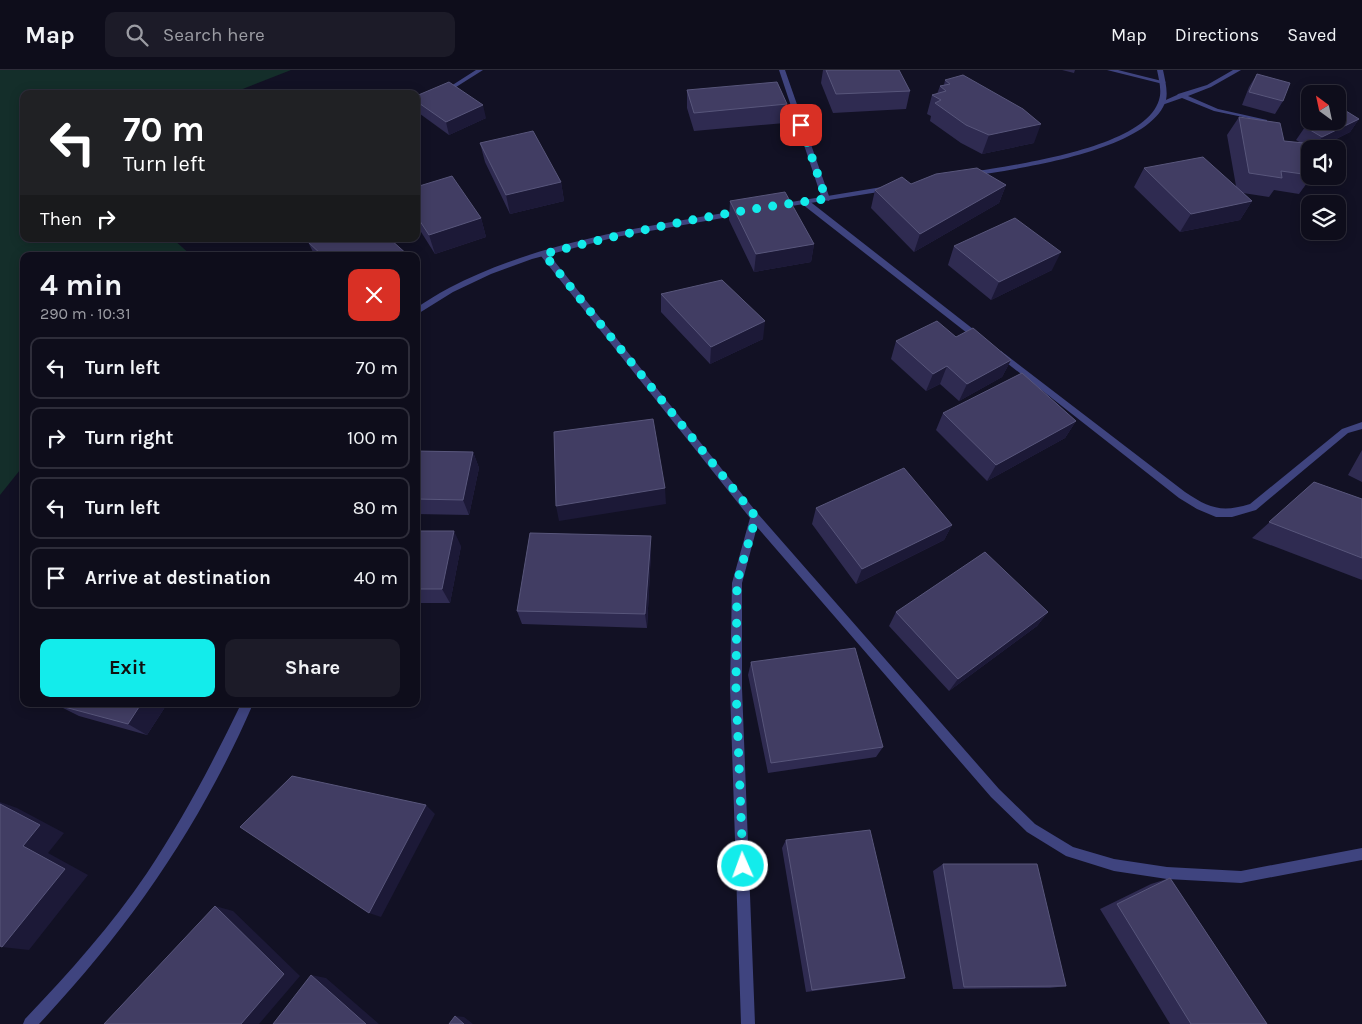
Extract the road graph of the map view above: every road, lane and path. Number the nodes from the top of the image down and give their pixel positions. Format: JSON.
{"nodes":[{"id":1,"x":480,"y":70,"type":"edge"},
{"id":2,"x":782,"y":70,"type":"edge"},
{"id":3,"x":1110,"y":70,"type":"edge"},
{"id":4,"x":1160,"y":70,"type":"edge"},
{"id":5,"x":1238,"y":70,"type":"edge"},
{"id":6,"x":1163,"y":82,"type":"junction"},
{"id":7,"x":1180,"y":95,"type":"junction"},
{"id":8,"x":434,"y":98,"type":"edge"},
{"id":9,"x":1162,"y":103,"type":"junction"},
{"id":10,"x":1265,"y":121,"type":"edge"},
{"id":11,"x":967,"y":174,"type":"edge"},
{"id":12,"x":901,"y":186,"type":"edge"},
{"id":13,"x":826,"y":199,"type":"junction"},
{"id":14,"x":804,"y":202,"type":"junction"},
{"id":15,"x":767,"y":208,"type":"edge"},
{"id":16,"x":748,"y":211,"type":"edge"},
{"id":17,"x":544,"y":254,"type":"junction"},
{"id":18,"x":420,"y":309,"type":"edge"},
{"id":19,"x":985,"y":342,"type":"edge"},
{"id":20,"x":993,"y":348,"type":"edge"},
{"id":21,"x":1362,"y":425,"type":"edge"},
{"id":22,"x":756,"y":517,"type":"junction"},
{"id":23,"x":246,"y":707,"type":"edge"},
{"id":24,"x":1362,"y":854,"type":"edge"},
{"id":25,"x":30,"y":1024,"type":"edge"},
{"id":26,"x":748,"y":1024,"type":"edge"}],
"edges":[{"from":1,"to":8,"type":"street"},
{"from":2,"to":13,"type":"street"},
{"from":3,"to":6,"type":"street"},
{"from":4,"to":6,"type":"street"},
{"from":5,"to":7,"type":"street"},
{"from":6,"to":9,"type":"street"},
{"from":7,"to":9,"type":"street"},
{"from":7,"to":10,"type":"street"},
{"from":9,"to":11,"type":"street"},
{"from":12,"to":13,"type":"street"},
{"from":13,"to":14,"type":"street"},
{"from":14,"to":15,"type":"street"},
{"from":14,"to":19,"type":"street"},
{"from":16,"to":17,"type":"street"},
{"from":17,"to":18,"type":"street"},
{"from":17,"to":22,"type":"street"},
{"from":20,"to":21,"type":"street"},
{"from":22,"to":24,"type":"street"},
{"from":22,"to":26,"type":"street"},
{"from":23,"to":25,"type":"street"}]}
